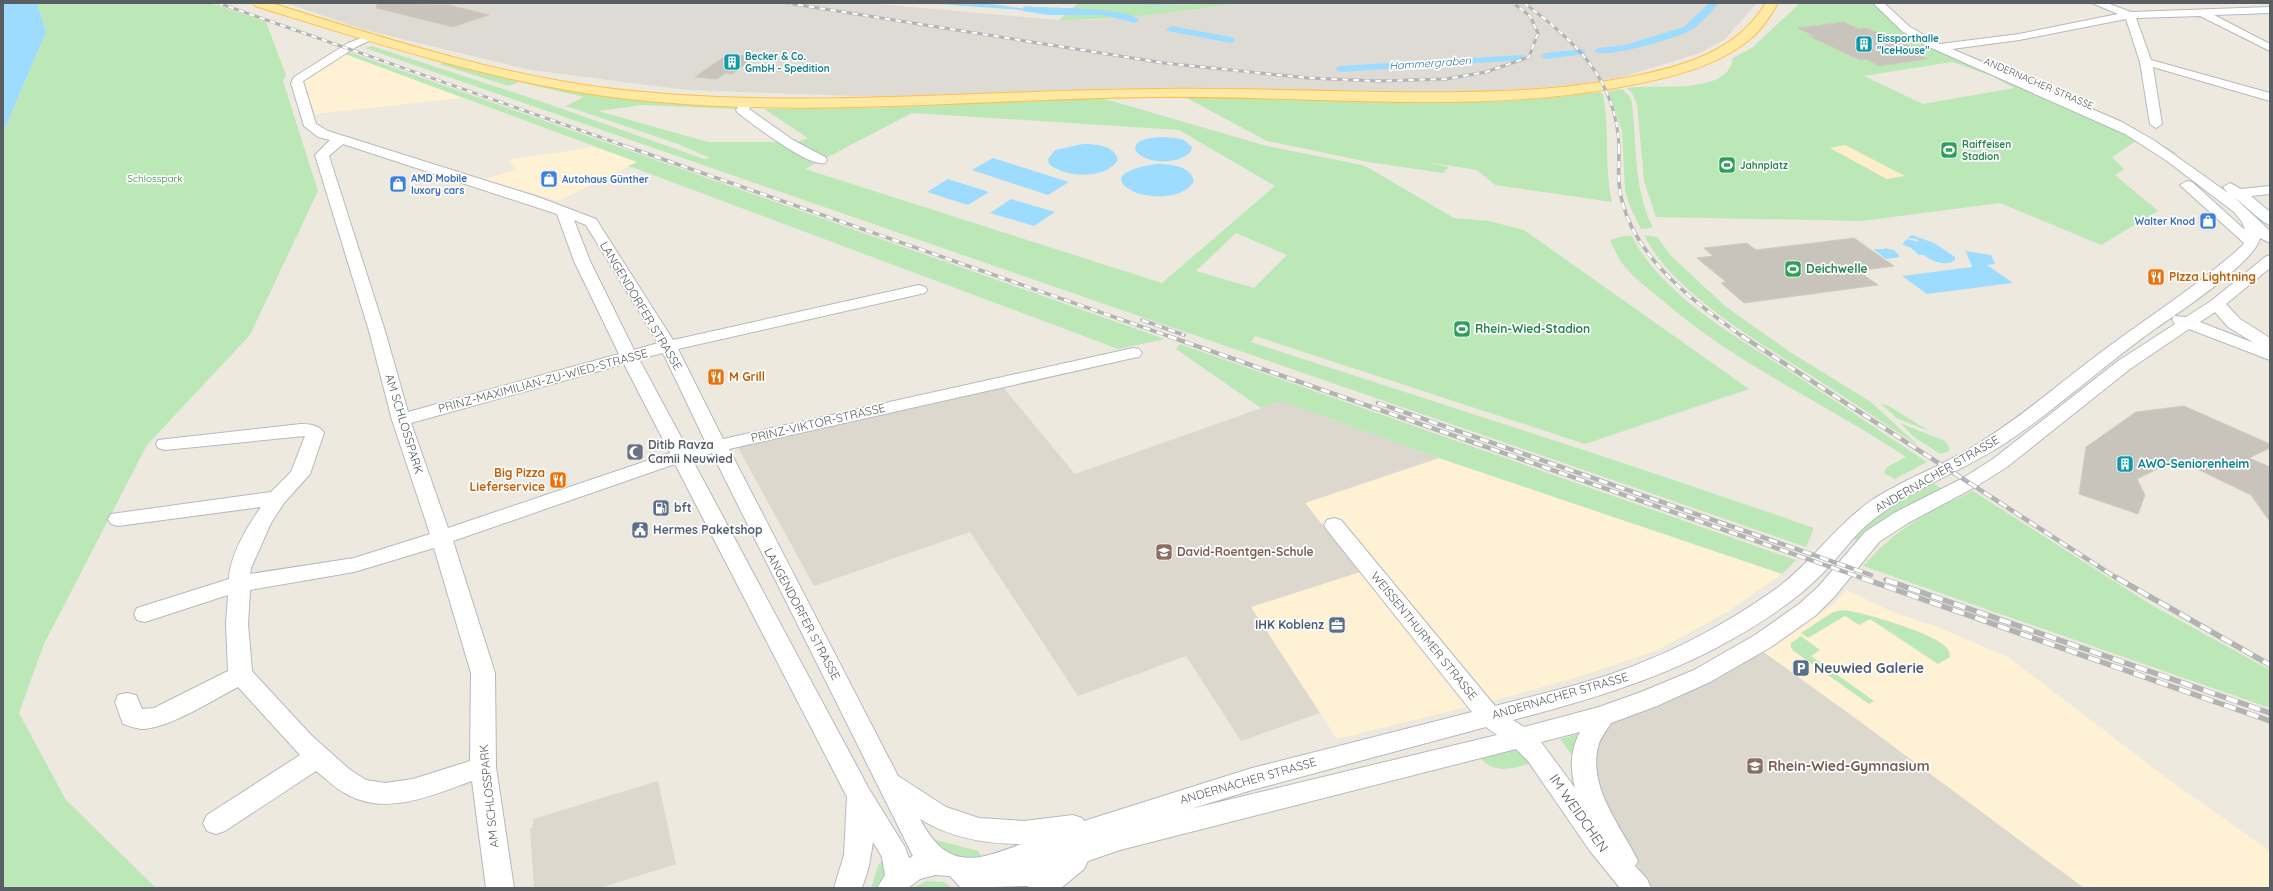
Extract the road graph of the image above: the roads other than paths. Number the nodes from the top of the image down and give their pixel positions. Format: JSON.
{"nodes":[{"id":1,"x":259,"y":3,"type":"edge"},
{"id":2,"x":1772,"y":3,"type":"edge"},
{"id":3,"x":1781,"y":3,"type":"edge"},
{"id":4,"x":1878,"y":3,"type":"edge"},
{"id":5,"x":1891,"y":3,"type":"edge"},
{"id":6,"x":2097,"y":3,"type":"edge"},
{"id":7,"x":2187,"y":3,"type":"edge"},
{"id":8,"x":2270,"y":10,"type":"edge"},
{"id":9,"x":2203,"y":13,"type":"junction"},
{"id":10,"x":2130,"y":15,"type":"junction"},
{"id":11,"x":1756,"y":27,"type":"junction"},
{"id":12,"x":372,"y":37,"type":"junction"},
{"id":13,"x":2270,"y":48,"type":"edge"},
{"id":14,"x":1957,"y":50,"type":"junction"},
{"id":15,"x":2146,"y":62,"type":"junction"},
{"id":16,"x":2270,"y":98,"type":"edge"},
{"id":17,"x":746,"y":103,"type":"junction"},
{"id":18,"x":2156,"y":124,"type":"dead end"},
{"id":19,"x":342,"y":140,"type":"junction"},
{"id":20,"x":2162,"y":152,"type":"junction"},
{"id":21,"x":2190,"y":158,"type":"junction"},
{"id":22,"x":820,"y":160,"type":"dead end"},
{"id":23,"x":2270,"y":190,"type":"edge"},
{"id":24,"x":2232,"y":196,"type":"junction"},
{"id":25,"x":2270,"y":201,"type":"edge"},
{"id":26,"x":563,"y":212,"type":"junction"},
{"id":27,"x":2267,"y":218,"type":"edge"},
{"id":28,"x":2249,"y":221,"type":"junction"},
{"id":29,"x":2270,"y":240,"type":"edge"},
{"id":30,"x":2252,"y":242,"type":"junction"},
{"id":31,"x":2270,"y":260,"type":"edge"},
{"id":32,"x":919,"y":290,"type":"dead end"},
{"id":33,"x":2217,"y":304,"type":"junction"},
{"id":34,"x":2170,"y":311,"type":"junction"},
{"id":35,"x":2193,"y":320,"type":"junction"},
{"id":36,"x":668,"y":346,"type":"junction"},
{"id":37,"x":2270,"y":346,"type":"edge"},
{"id":38,"x":1133,"y":352,"type":"dead end"},
{"id":39,"x":2270,"y":355,"type":"edge"},
{"id":40,"x":630,"y":357,"type":"junction"},
{"id":41,"x":400,"y":420,"type":"junction"},
{"id":42,"x":165,"y":444,"type":"dead end"},
{"id":43,"x":716,"y":446,"type":"junction"},
{"id":44,"x":682,"y":455,"type":"junction"},
{"id":45,"x":277,"y":498,"type":"junction"},
{"id":46,"x":118,"y":519,"type":"dead end"},
{"id":47,"x":1334,"y":525,"type":"dead end"},
{"id":48,"x":440,"y":538,"type":"junction"},
{"id":49,"x":238,"y":584,"type":"junction"},
{"id":50,"x":145,"y":614,"type":"dead end"},
{"id":51,"x":241,"y":675,"type":"junction"},
{"id":52,"x":1570,"y":696,"type":"junction"},
{"id":53,"x":127,"y":702,"type":"dead end"},
{"id":54,"x":1490,"y":717,"type":"junction"},
{"id":55,"x":1592,"y":719,"type":"junction"},
{"id":56,"x":1521,"y":738,"type":"junction"},
{"id":57,"x":316,"y":757,"type":"junction"},
{"id":58,"x":483,"y":767,"type":"junction"},
{"id":59,"x":888,"y":779,"type":"junction"},
{"id":60,"x":860,"y":798,"type":"junction"},
{"id":61,"x":1160,"y":807,"type":"junction"},
{"id":62,"x":216,"y":823,"type":"dead end"},
{"id":63,"x":1098,"y":845,"type":"junction"},
{"id":64,"x":936,"y":862,"type":"junction"},
{"id":65,"x":971,"y":880,"type":"edge"},
{"id":66,"x":895,"y":883,"type":"edge"},
{"id":67,"x":500,"y":888,"type":"edge"},
{"id":68,"x":848,"y":888,"type":"edge"},
{"id":69,"x":995,"y":888,"type":"edge"},
{"id":70,"x":1041,"y":888,"type":"edge"},
{"id":71,"x":1638,"y":888,"type":"edge"}],
"edges":[{"from":1,"to":12,"type":"main road"},
{"from":2,"to":11,"type":"main road"},
{"from":3,"to":11,"type":"main road"},
{"from":4,"to":14,"type":"street","name":"ANDERNACHER STRASSE"},
{"from":5,"to":14,"type":"street","name":"ANDERNACHER STRASSE"},
{"from":6,"to":10,"type":"street"},
{"from":7,"to":9,"type":"street"},
{"from":8,"to":9,"type":"street"},
{"from":9,"to":10,"type":"street"},
{"from":9,"to":13,"type":"street"},
{"from":10,"to":14,"type":"street"},
{"from":10,"to":15,"type":"street"},
{"from":11,"to":17,"type":"main road"},
{"from":12,"to":17,"type":"main road"},
{"from":12,"to":19,"type":"street"},
{"from":14,"to":20,"type":"street","name":"ANDERNACHER STRASSE"},
{"from":14,"to":21,"type":"street","name":"ANDERNACHER STRASSE"},
{"from":15,"to":16,"type":"street"},
{"from":15,"to":18,"type":"street"},
{"from":17,"to":22,"type":"street"},
{"from":19,"to":26,"type":"street","name":"LANGENDORFER STRASSE"},
{"from":19,"to":41,"type":"street","name":"AM SCHLOSSPARK"},
{"from":20,"to":21,"type":"street","name":"ANDERNACHER STRASSE"},
{"from":20,"to":24,"type":"street","name":"ANDERNACHER STRASSE"},
{"from":20,"to":30,"type":"street","name":"ANDERNACHER STRASSE"},
{"from":21,"to":24,"type":"street","name":"ANDERNACHER STRASSE"},
{"from":23,"to":24,"type":"street"},
{"from":24,"to":27,"type":"street","name":"ANDERNACHER STRASSE"},
{"from":24,"to":28,"type":"street","name":"ANDERNACHER STRASSE"},
{"from":25,"to":27,"type":"street"},
{"from":26,"to":36,"type":"street","name":"LANGENDORFER STRASSE"},
{"from":26,"to":40,"type":"street"},
{"from":28,"to":29,"type":"street","name":"ANDERNACHER STRASSE"},
{"from":28,"to":30,"type":"street"},
{"from":30,"to":34,"type":"street","name":"ANDERNACHER STRASSE"},
{"from":31,"to":33,"type":"street","name":"ANDERNACHER STRASSE"},
{"from":32,"to":36,"type":"street","name":"PRINZ-MAXIMILIAN-ZU-WIED-STRASSE"},
{"from":33,"to":35,"type":"street","name":"ANDERNACHER STRASSE"},
{"from":33,"to":37,"type":"street"},
{"from":34,"to":35,"type":"street"},
{"from":34,"to":52,"type":"street","name":"ANDERNACHER STRASSE"},
{"from":35,"to":37,"type":"street"},
{"from":35,"to":39,"type":"street"},
{"from":35,"to":55,"type":"street","name":"ANDERNACHER STRASSE"},
{"from":36,"to":40,"type":"street","name":"PRINZ-MAXIMILIAN-ZU-WIED-STRASSE"},
{"from":36,"to":43,"type":"street","name":"LANGENDORFER STRASSE"},
{"from":38,"to":43,"type":"street","name":"PRINZ-VIKTOR-STRASSE"},
{"from":40,"to":41,"type":"street","name":"PRINZ-MAXIMILIAN-ZU-WIED-STRASSE"},
{"from":40,"to":44,"type":"street"},
{"from":41,"to":48,"type":"street","name":"AM SCHLOSSPARK"},
{"from":42,"to":45,"type":"street"},
{"from":43,"to":44,"type":"street","name":"PRINZ-VIKTOR-STRASSE"},
{"from":43,"to":59,"type":"street","name":"LANGENDORFER STRASSE"},
{"from":44,"to":48,"type":"street","name":"PRINZ-VIKTOR-STRASSE"},
{"from":44,"to":60,"type":"street"},
{"from":45,"to":46,"type":"street"},
{"from":45,"to":49,"type":"street"},
{"from":47,"to":54,"type":"street","name":"WEISSENTHURMER STRASSE"},
{"from":48,"to":49,"type":"street","name":"PRINZ-VIKTOR-STRASSE"},
{"from":48,"to":58,"type":"street","name":"AM SCHLOSSPARK"},
{"from":49,"to":50,"type":"street","name":"PRINZ-VIKTOR-STRASSE"},
{"from":49,"to":51,"type":"street"},
{"from":51,"to":53,"type":"street"},
{"from":51,"to":57,"type":"street"},
{"from":52,"to":54,"type":"street","name":"ANDERNACHER STRASSE"},
{"from":52,"to":55,"type":"street"},
{"from":54,"to":56,"type":"street","name":"WEISSENTHURMER STRASSE"},
{"from":54,"to":61,"type":"street","name":"ANDERNACHER STRASSE"},
{"from":55,"to":56,"type":"street","name":"ANDERNACHER STRASSE"},
{"from":55,"to":71,"type":"street","name":"IM WEIDCHEN"},
{"from":56,"to":63,"type":"street","name":"ANDERNACHER STRASSE"},
{"from":56,"to":71,"type":"street","name":"IM WEIDCHEN"},
{"from":57,"to":58,"type":"street"},
{"from":57,"to":62,"type":"street"},
{"from":58,"to":67,"type":"street","name":"AM SCHLOSSPARK"},
{"from":59,"to":61,"type":"street"},
{"from":59,"to":64,"type":"street","name":"LANGENDORFER STRASSE"},
{"from":60,"to":66,"type":"street"},
{"from":60,"to":68,"type":"street"},
{"from":61,"to":65,"type":"street","name":"ANDERNACHER STRASSE"},
{"from":63,"to":69,"type":"street","name":"ANDERNACHER STRASSE"},
{"from":63,"to":70,"type":"street"},
{"from":64,"to":65,"type":"street"},
{"from":64,"to":66,"type":"street"}]}
